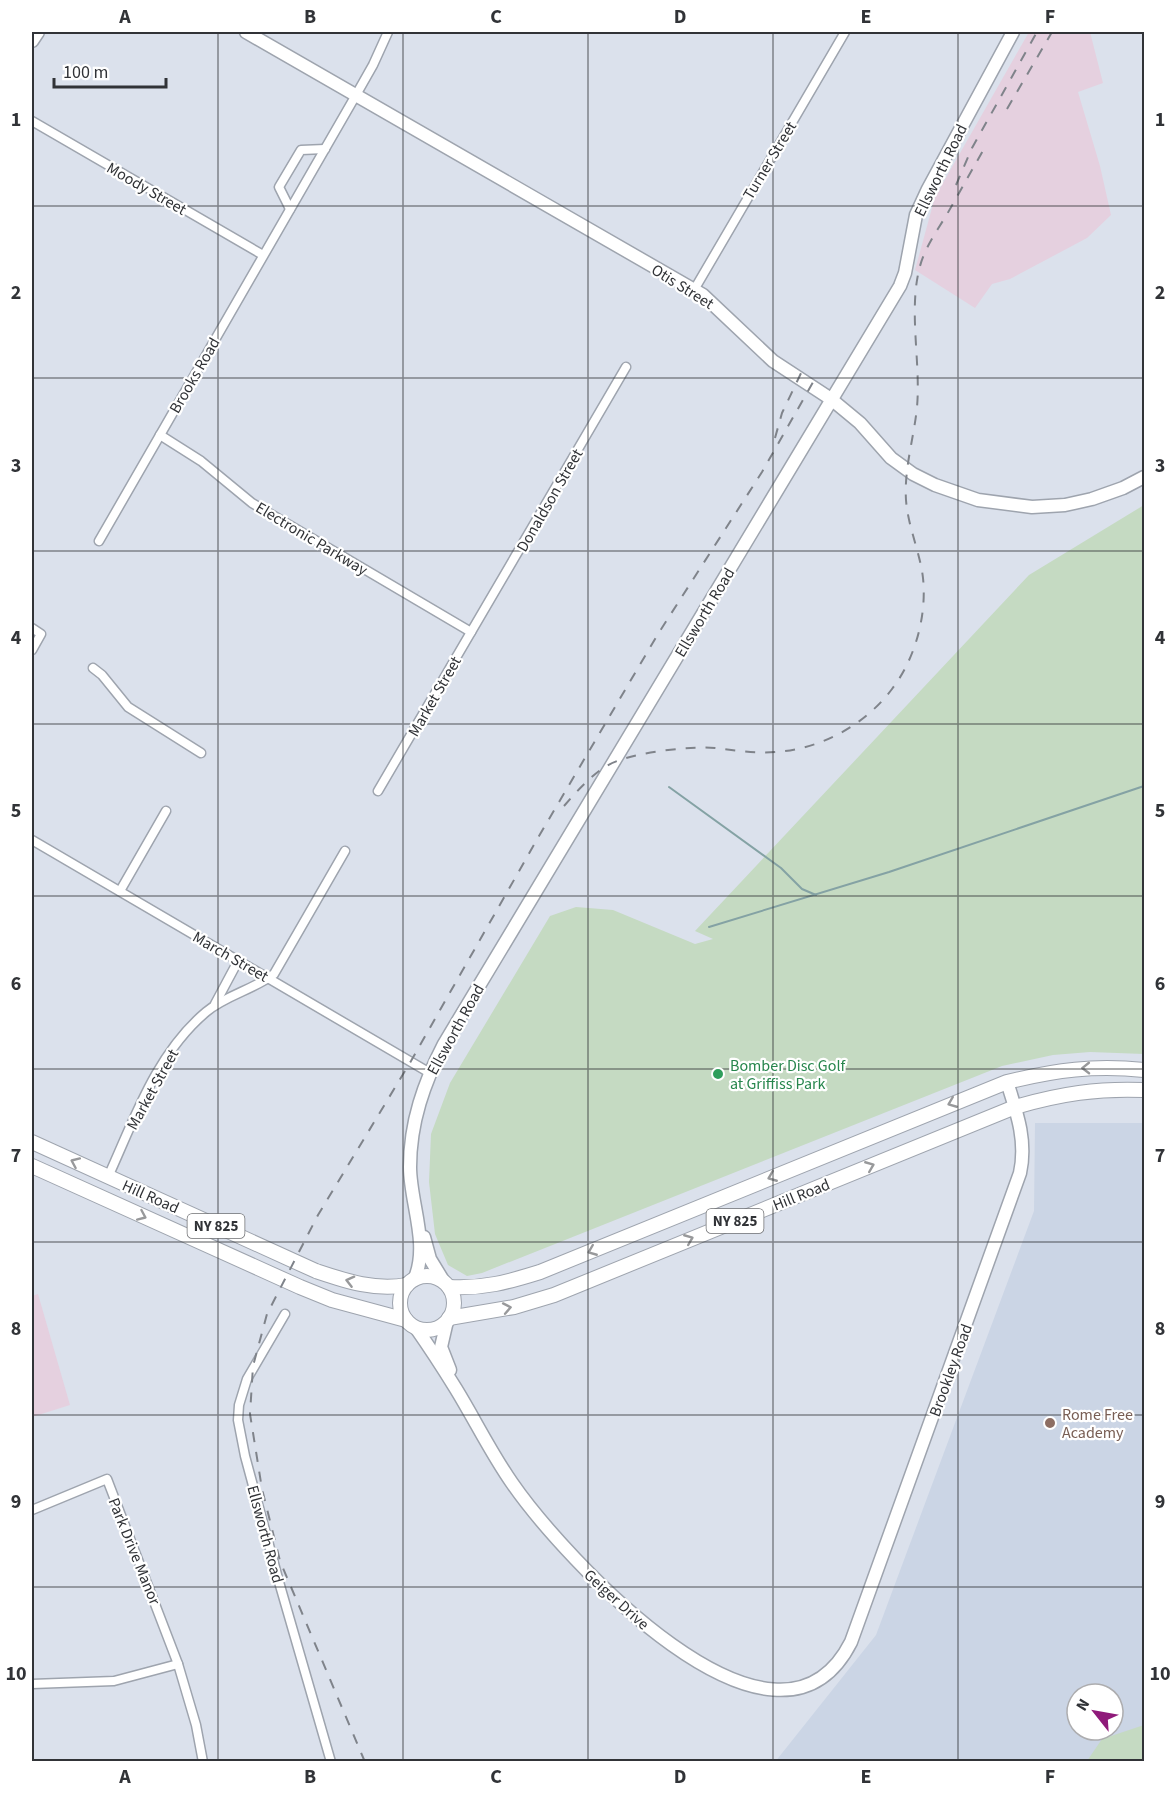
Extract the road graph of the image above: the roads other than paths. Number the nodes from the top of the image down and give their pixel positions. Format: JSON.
{"nodes":[{"id":1,"x":38,"y":32,"type":"edge"},
{"id":2,"x":246,"y":32,"type":"edge"},
{"id":3,"x":388,"y":32,"type":"edge"},
{"id":4,"x":844,"y":32,"type":"edge"},
{"id":5,"x":1013,"y":32,"type":"edge"},
{"id":6,"x":32,"y":41,"type":"edge"},
{"id":7,"x":356,"y":95,"type":"junction"},
{"id":8,"x":32,"y":121,"type":"edge"},
{"id":9,"x":325,"y":149,"type":"junction"},
{"id":10,"x":290,"y":209,"type":"junction"},
{"id":11,"x":263,"y":255,"type":"junction"},
{"id":12,"x":694,"y":290,"type":"junction"},
{"id":13,"x":626,"y":367,"type":"dead end"},
{"id":14,"x":831,"y":399,"type":"junction"},
{"id":15,"x":160,"y":435,"type":"junction"},
{"id":16,"x":1144,"y":477,"type":"edge"},
{"id":17,"x":99,"y":541,"type":"dead end"},
{"id":18,"x":32,"y":628,"type":"edge"},
{"id":19,"x":471,"y":632,"type":"junction"},
{"id":20,"x":32,"y":650,"type":"edge"},
{"id":21,"x":93,"y":668,"type":"dead end"},
{"id":22,"x":201,"y":753,"type":"dead end"},
{"id":23,"x":378,"y":791,"type":"dead end"},
{"id":24,"x":166,"y":811,"type":"dead end"},
{"id":25,"x":32,"y":840,"type":"edge"},
{"id":26,"x":345,"y":851,"type":"dead end"},
{"id":27,"x":120,"y":891,"type":"junction"},
{"id":28,"x":238,"y":961,"type":"junction"},
{"id":29,"x":268,"y":978,"type":"junction"},
{"id":30,"x":214,"y":1007,"type":"junction"},
{"id":31,"x":1144,"y":1070,"type":"edge"},
{"id":32,"x":430,"y":1072,"type":"junction"},
{"id":33,"x":1007,"y":1082,"type":"junction"},
{"id":34,"x":1144,"y":1090,"type":"edge"},
{"id":35,"x":1015,"y":1107,"type":"junction"},
{"id":36,"x":32,"y":1142,"type":"edge"},
{"id":37,"x":32,"y":1166,"type":"edge"},
{"id":38,"x":108,"y":1177,"type":"junction"},
{"id":39,"x":412,"y":1194,"type":"junction"},
{"id":40,"x":410,"y":1282,"type":"junction"},
{"id":41,"x":447,"y":1285,"type":"junction"},
{"id":42,"x":285,"y":1314,"type":"dead end"},
{"id":43,"x":448,"y":1319,"type":"junction"},
{"id":44,"x":411,"y":1324,"type":"junction"},
{"id":45,"x":456,"y":1388,"type":"junction"},
{"id":46,"x":32,"y":1510,"type":"edge"},
{"id":47,"x":845,"y":1655,"type":"joint"},
{"id":48,"x":178,"y":1664,"type":"junction"},
{"id":49,"x":32,"y":1684,"type":"edge"},
{"id":50,"x":203,"y":1761,"type":"edge"},
{"id":51,"x":331,"y":1761,"type":"edge"}],
"edges":[{"from":1,"to":6,"type":"street"},
{"from":2,"to":7,"type":"street","name":"Otis Street"},
{"from":3,"to":7,"type":"street","name":"Brooks Road"},
{"from":4,"to":12,"type":"street","name":"Turner Street"},
{"from":5,"to":14,"type":"street","name":"Ellsworth Road"},
{"from":7,"to":9,"type":"street","name":"Brooks Road"},
{"from":7,"to":12,"type":"street","name":"Otis Street"},
{"from":8,"to":11,"type":"street","name":"Moody Street"},
{"from":9,"to":10,"type":"street","name":"Brooks Road"},
{"from":9,"to":10,"type":"street"},
{"from":10,"to":11,"type":"street","name":"Brooks Road"},
{"from":11,"to":15,"type":"street","name":"Brooks Road"},
{"from":12,"to":14,"type":"street","name":"Otis Street"},
{"from":13,"to":19,"type":"street","name":"Donaldson Street"},
{"from":14,"to":16,"type":"street","name":"Otis Street"},
{"from":14,"to":32,"type":"street","name":"Ellsworth Road"},
{"from":15,"to":17,"type":"street","name":"Brooks Road"},
{"from":15,"to":19,"type":"street","name":"Electronic Parkway"},
{"from":18,"to":20,"type":"street"},
{"from":19,"to":23,"type":"street","name":"Market Street"},
{"from":21,"to":22,"type":"street"},
{"from":24,"to":27,"type":"street"},
{"from":25,"to":27,"type":"street","name":"March Street"},
{"from":26,"to":29,"type":"street","name":"Market Street"},
{"from":27,"to":28,"type":"street","name":"March Street"},
{"from":28,"to":29,"type":"street","name":"March Street"},
{"from":28,"to":30,"type":"street"},
{"from":29,"to":30,"type":"street","name":"Market Street"},
{"from":29,"to":32,"type":"street","name":"March Street"},
{"from":30,"to":38,"type":"street","name":"Market Street"},
{"from":31,"to":33,"type":"main road","number":"NY 825","one_way":true},
{"from":32,"to":39,"type":"street","name":"Ellsworth Road"},
{"from":33,"to":35,"type":"street","name":"Brookley Road"},
{"from":33,"to":41,"type":"main road","name":"Hill Road","number":"NY 825","one_way":true},
{"from":34,"to":35,"type":"main road","number":"NY 825"},
{"from":43,"to":35,"type":"main road","name":"Hill Road","number":"NY 825","one_way":true},
{"from":35,"to":47,"type":"street","name":"Brookley Road"},
{"from":38,"to":36,"type":"main road","name":"Hill Road","number":"NY 825","one_way":true},
{"from":37,"to":44,"type":"main road","name":"Hill Road","number":"NY 825","one_way":true},
{"from":40,"to":38,"type":"main road","name":"Hill Road","number":"NY 825","one_way":true},
{"from":39,"to":40,"type":"street","name":"Ellsworth Road"},
{"from":39,"to":41,"type":"street","name":"Ellsworth Road"},
{"from":40,"to":41,"type":"main road","number":"NY 825"},
{"from":40,"to":44,"type":"main road"},
{"from":41,"to":43,"type":"main road"},
{"from":42,"to":51,"type":"street","name":"Ellsworth Road"},
{"from":43,"to":44,"type":"main road","number":"NY 825"},
{"from":43,"to":45,"type":"street","name":"Geiger Drive"},
{"from":44,"to":45,"type":"street","name":"Geiger Drive"},
{"from":45,"to":47,"type":"street","name":"Geiger Drive"},
{"from":46,"to":48,"type":"street","name":"Park Drive Manor"},
{"from":48,"to":49,"type":"street"},
{"from":48,"to":50,"type":"street"}]}
